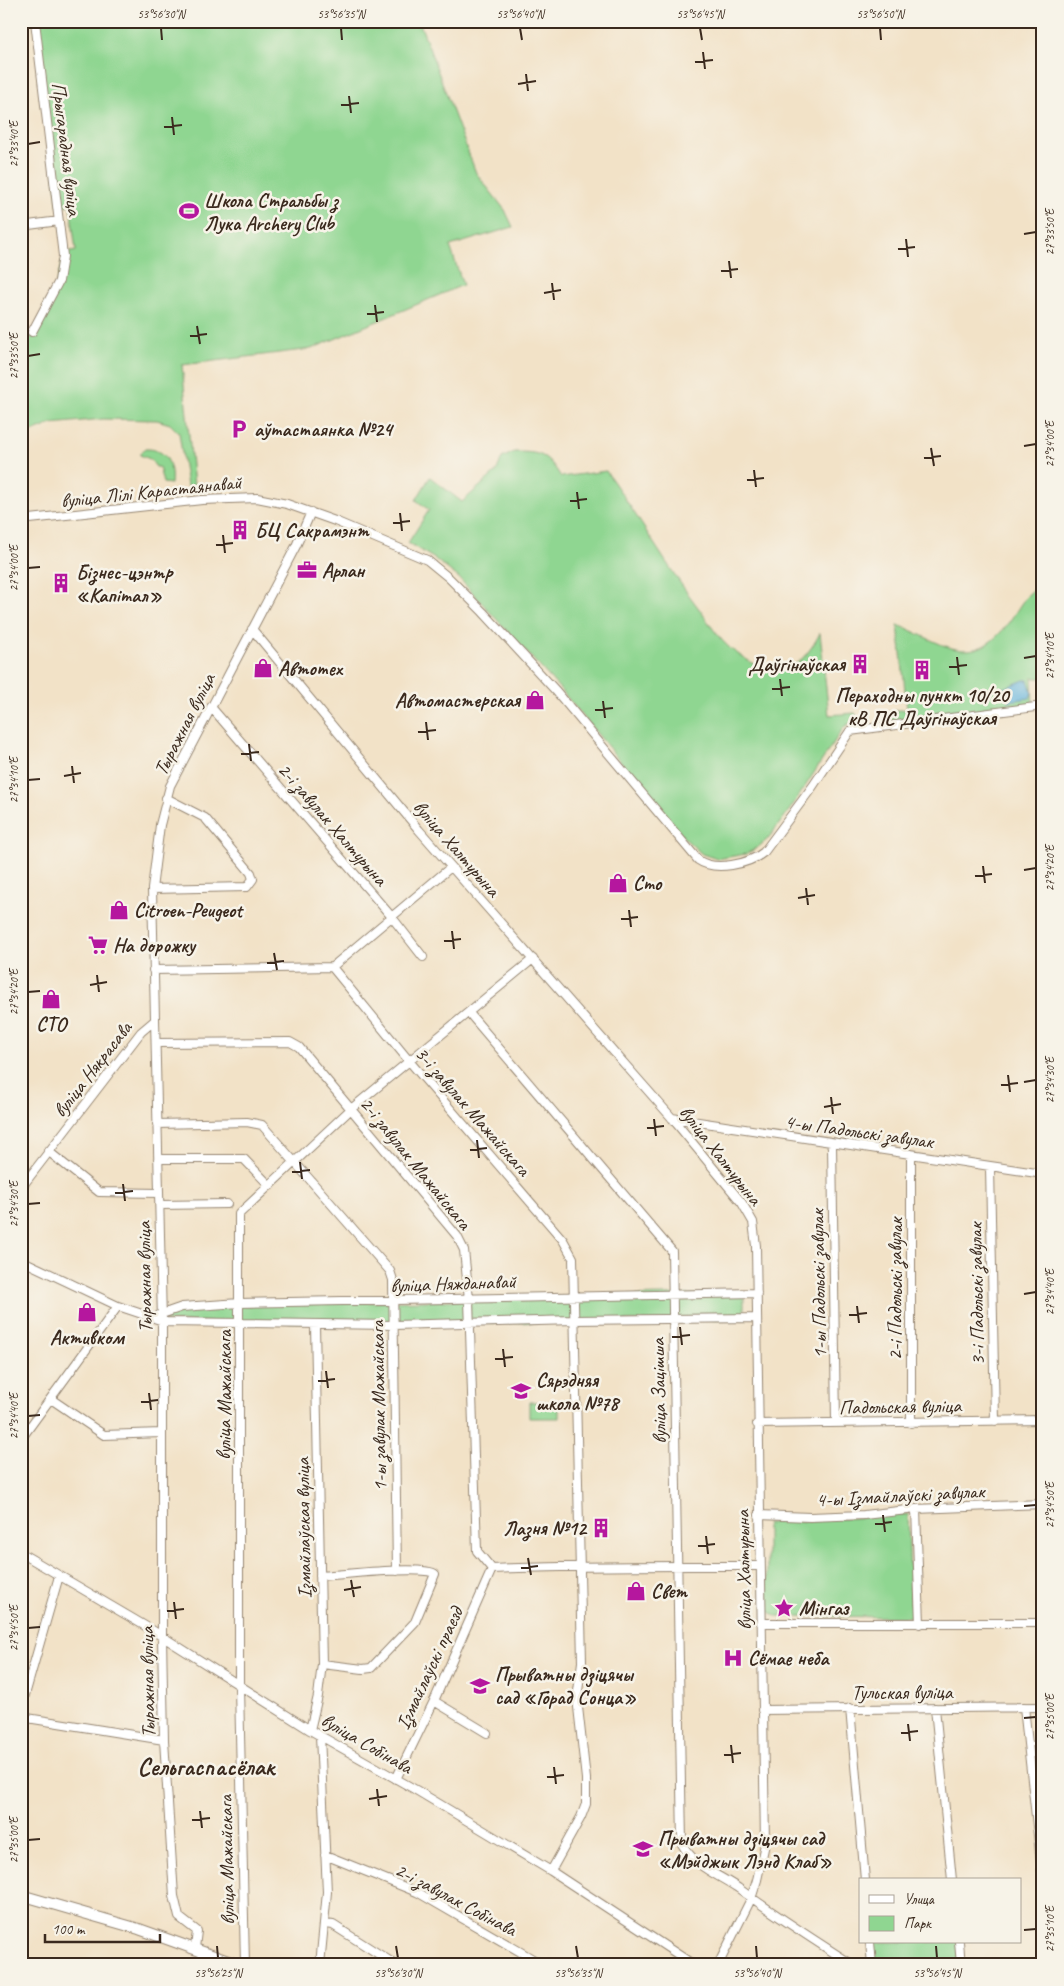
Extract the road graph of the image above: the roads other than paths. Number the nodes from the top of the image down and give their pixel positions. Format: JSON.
{"nodes":[{"id":1,"x":35,"y":21,"type":"edge"},
{"id":2,"x":59,"y":221,"type":"junction"},
{"id":3,"x":21,"y":226,"type":"edge"},
{"id":4,"x":32,"y":332,"type":"dead end"},
{"id":5,"x":311,"y":512,"type":"junction"},
{"id":6,"x":21,"y":520,"type":"edge"},
{"id":7,"x":252,"y":629,"type":"junction"},
{"id":8,"x":1043,"y":706,"type":"edge"},
{"id":9,"x":211,"y":707,"type":"junction"},
{"id":10,"x":166,"y":798,"type":"junction"},
{"id":11,"x":451,"y":867,"type":"junction"},
{"id":12,"x":152,"y":889,"type":"junction"},
{"id":13,"x":391,"y":916,"type":"junction"},
{"id":14,"x":423,"y":957,"type":"dead end"},
{"id":15,"x":533,"y":959,"type":"junction"},
{"id":16,"x":332,"y":967,"type":"junction"},
{"id":17,"x":153,"y":970,"type":"junction"},
{"id":18,"x":468,"y":1013,"type":"junction"},
{"id":19,"x":154,"y":1021,"type":"junction"},
{"id":20,"x":156,"y":1042,"type":"junction"},
{"id":21,"x":410,"y":1062,"type":"junction"},
{"id":22,"x":351,"y":1109,"type":"junction"},
{"id":23,"x":672,"y":1118,"type":"junction"},
{"id":24,"x":157,"y":1124,"type":"junction"},
{"id":25,"x":832,"y":1144,"type":"junction"},
{"id":26,"x":48,"y":1151,"type":"junction"},
{"id":27,"x":911,"y":1155,"type":"junction"},
{"id":28,"x":158,"y":1159,"type":"junction"},
{"id":29,"x":295,"y":1162,"type":"junction"},
{"id":30,"x":990,"y":1167,"type":"junction"},
{"id":31,"x":1043,"y":1174,"type":"edge"},
{"id":32,"x":270,"y":1186,"type":"junction"},
{"id":33,"x":21,"y":1188,"type":"edge"},
{"id":34,"x":159,"y":1193,"type":"junction"},
{"id":35,"x":227,"y":1204,"type":"dead end"},
{"id":36,"x":160,"y":1205,"type":"junction"},
{"id":37,"x":21,"y":1260,"type":"edge"},
{"id":38,"x":757,"y":1293,"type":"junction"},
{"id":39,"x":673,"y":1294,"type":"junction"},
{"id":40,"x":574,"y":1295,"type":"junction"},
{"id":41,"x":470,"y":1299,"type":"junction"},
{"id":42,"x":393,"y":1301,"type":"junction"},
{"id":43,"x":240,"y":1303,"type":"junction"},
{"id":44,"x":118,"y":1306,"type":"junction"},
{"id":45,"x":162,"y":1318,"type":"junction"},
{"id":46,"x":757,"y":1318,"type":"junction"},
{"id":47,"x":674,"y":1319,"type":"junction"},
{"id":48,"x":574,"y":1320,"type":"junction"},
{"id":49,"x":240,"y":1324,"type":"junction"},
{"id":50,"x":471,"y":1324,"type":"junction"},
{"id":51,"x":315,"y":1325,"type":"junction"},
{"id":52,"x":394,"y":1325,"type":"junction"},
{"id":53,"x":51,"y":1399,"type":"junction"},
{"id":54,"x":1043,"y":1420,"type":"edge"},
{"id":55,"x":995,"y":1421,"type":"junction"},
{"id":56,"x":912,"y":1423,"type":"junction"},
{"id":57,"x":758,"y":1424,"type":"junction"},
{"id":58,"x":836,"y":1424,"type":"junction"},
{"id":59,"x":161,"y":1432,"type":"junction"},
{"id":60,"x":21,"y":1439,"type":"edge"},
{"id":61,"x":1043,"y":1504,"type":"edge"},
{"id":62,"x":916,"y":1509,"type":"junction"},
{"id":63,"x":759,"y":1515,"type":"junction"},
{"id":64,"x":21,"y":1553,"type":"edge"},
{"id":65,"x":578,"y":1565,"type":"junction"},
{"id":66,"x":760,"y":1566,"type":"junction"},
{"id":67,"x":676,"y":1567,"type":"junction"},
{"id":68,"x":492,"y":1570,"type":"junction"},
{"id":69,"x":397,"y":1571,"type":"junction"},
{"id":70,"x":59,"y":1576,"type":"junction"},
{"id":71,"x":320,"y":1576,"type":"junction"},
{"id":72,"x":760,"y":1623,"type":"junction"},
{"id":73,"x":1043,"y":1623,"type":"edge"},
{"id":74,"x":920,"y":1624,"type":"junction"},
{"id":75,"x":162,"y":1636,"type":"junction"},
{"id":76,"x":322,"y":1664,"type":"junction"},
{"id":77,"x":239,"y":1686,"type":"junction"},
{"id":78,"x":434,"y":1700,"type":"junction"},
{"id":79,"x":1024,"y":1707,"type":"junction"},
{"id":80,"x":850,"y":1708,"type":"junction"},
{"id":81,"x":935,"y":1708,"type":"junction"},
{"id":82,"x":1043,"y":1708,"type":"edge"},
{"id":83,"x":21,"y":1709,"type":"edge"},
{"id":84,"x":762,"y":1710,"type":"junction"},
{"id":85,"x":21,"y":1717,"type":"edge"},
{"id":86,"x":310,"y":1730,"type":"junction"},
{"id":87,"x":487,"y":1733,"type":"dead end"},
{"id":88,"x":320,"y":1735,"type":"junction"},
{"id":89,"x":164,"y":1740,"type":"junction"},
{"id":90,"x":396,"y":1779,"type":"junction"},
{"id":91,"x":325,"y":1855,"type":"junction"},
{"id":92,"x":550,"y":1871,"type":"junction"},
{"id":93,"x":865,"y":1878,"type":"edge"},
{"id":94,"x":952,"y":1878,"type":"edge"},
{"id":95,"x":1043,"y":1881,"type":"edge"},
{"id":96,"x":21,"y":1895,"type":"edge"},
{"id":97,"x":751,"y":1899,"type":"junction"},
{"id":98,"x":326,"y":1924,"type":"junction"},
{"id":99,"x":870,"y":1944,"type":"edge"},
{"id":100,"x":959,"y":1944,"type":"edge"},
{"id":101,"x":195,"y":1948,"type":"junction"},
{"id":102,"x":239,"y":1965,"type":"edge"},
{"id":103,"x":244,"y":1965,"type":"edge"},
{"id":104,"x":320,"y":1965,"type":"edge"},
{"id":105,"x":396,"y":1965,"type":"edge"},
{"id":106,"x":542,"y":1965,"type":"edge"},
{"id":107,"x":694,"y":1965,"type":"edge"},
{"id":108,"x":718,"y":1965,"type":"edge"},
{"id":109,"x":853,"y":1965,"type":"edge"},
{"id":110,"x":872,"y":1965,"type":"edge"},
{"id":111,"x":961,"y":1965,"type":"edge"}],
"edges":[{"from":1,"to":2,"type":"street","name":"Прыгарадная вуліца"},
{"from":2,"to":3,"type":"street"},
{"from":2,"to":4,"type":"street","name":"Прыгарадная вуліца"},
{"from":5,"to":6,"type":"street","name":"вуліца Лілі Карастаянавай"},
{"from":5,"to":7,"type":"street","name":"Тыражная вуліца"},
{"from":5,"to":8,"type":"street","name":"вуліца Лілі Карастаянавай"},
{"from":7,"to":9,"type":"street","name":"Тыражная вуліца"},
{"from":7,"to":11,"type":"street","name":"вуліца Халтурына"},
{"from":9,"to":10,"type":"street","name":"Тыражная вуліца"},
{"from":9,"to":13,"type":"street","name":"2-і завулак Халтурына"},
{"from":10,"to":12,"type":"street","name":"Тыражная вуліца"},
{"from":10,"to":12,"type":"street"},
{"from":11,"to":13,"type":"street"},
{"from":11,"to":15,"type":"street","name":"вуліца Халтурына"},
{"from":12,"to":17,"type":"street","name":"Тыражная вуліца"},
{"from":13,"to":14,"type":"street","name":"2-і завулак Халтурына"},
{"from":13,"to":16,"type":"street"},
{"from":15,"to":18,"type":"street","name":"вуліца Мажайскага"},
{"from":15,"to":23,"type":"street","name":"вуліца Халтурына"},
{"from":16,"to":17,"type":"street"},
{"from":16,"to":21,"type":"street","name":"3-і завулак Мажайскага"},
{"from":17,"to":19,"type":"street","name":"Тыражная вуліца"},
{"from":18,"to":21,"type":"street","name":"вуліца Мажайскага"},
{"from":18,"to":39,"type":"street","name":"вуліца Зацішша"},
{"from":19,"to":20,"type":"street","name":"Тыражная вуліца"},
{"from":19,"to":26,"type":"street","name":"вуліца Някрасава"},
{"from":20,"to":22,"type":"street","name":"2-і завулак Мажайскага"},
{"from":20,"to":24,"type":"street","name":"Тыражная вуліца"},
{"from":21,"to":22,"type":"street","name":"вуліца Мажайскага"},
{"from":21,"to":40,"type":"street","name":"3-і завулак Мажайскага"},
{"from":22,"to":29,"type":"street","name":"вуліца Мажайскага"},
{"from":22,"to":41,"type":"street","name":"2-і завулак Мажайскага"},
{"from":23,"to":25,"type":"street","name":"4-ы Падольскі завулак"},
{"from":23,"to":38,"type":"street","name":"вуліца Халтурына"},
{"from":24,"to":28,"type":"street","name":"Тыражная вуліца"},
{"from":24,"to":29,"type":"street","name":"1-ы завулак Мажайскага"},
{"from":25,"to":27,"type":"street","name":"4-ы Падольскі завулак"},
{"from":25,"to":58,"type":"street","name":"1-ы Падольскі завулак"},
{"from":26,"to":33,"type":"street","name":"вуліца Някрасава"},
{"from":26,"to":34,"type":"street"},
{"from":27,"to":30,"type":"street","name":"4-ы Падольскі завулак"},
{"from":27,"to":56,"type":"street","name":"2-і Падольскі завулак"},
{"from":28,"to":32,"type":"street"},
{"from":28,"to":34,"type":"street","name":"Тыражная вуліца"},
{"from":29,"to":32,"type":"street","name":"вуліца Мажайскага"},
{"from":29,"to":42,"type":"street","name":"1-ы завулак Мажайскага"},
{"from":30,"to":31,"type":"street","name":"4-ы Падольскі завулак"},
{"from":30,"to":55,"type":"street","name":"3-і Падольскі завулак"},
{"from":32,"to":43,"type":"street","name":"вуліца Мажайскага"},
{"from":34,"to":36,"type":"street","name":"Тыражная вуліца"},
{"from":35,"to":36,"type":"street"},
{"from":36,"to":45,"type":"street","name":"Тыражная вуліца"},
{"from":37,"to":44,"type":"street","name":"вуліца Няжданавай"},
{"from":38,"to":39,"type":"street","name":"вуліца Няжданавай"},
{"from":38,"to":46,"type":"street","name":"вуліца Халтурына"},
{"from":39,"to":40,"type":"street","name":"вуліца Няжданавай"},
{"from":39,"to":47,"type":"street","name":"вуліца Зацішша"},
{"from":40,"to":41,"type":"street","name":"вуліца Няжданавай"},
{"from":40,"to":48,"type":"street","name":"3-і завулак Мажайскага"},
{"from":41,"to":42,"type":"street","name":"вуліца Няжданавай"},
{"from":41,"to":50,"type":"street","name":"2-і завулак Мажайскага"},
{"from":42,"to":43,"type":"street","name":"вуліца Няжданавай"},
{"from":42,"to":52,"type":"street","name":"1-ы завулак Мажайскага"},
{"from":43,"to":45,"type":"street","name":"вуліца Няжданавай"},
{"from":43,"to":49,"type":"street","name":"вуліца Мажайскага"},
{"from":44,"to":45,"type":"street","name":"вуліца Няжданавай"},
{"from":44,"to":53,"type":"street"},
{"from":45,"to":49,"type":"street","name":"вуліца Няжданавай"},
{"from":45,"to":59,"type":"street","name":"Тыражная вуліца"},
{"from":46,"to":47,"type":"street","name":"вуліца Няжданавай"},
{"from":46,"to":57,"type":"street","name":"вуліца Халтурына"},
{"from":47,"to":48,"type":"street","name":"вуліца Няжданавай"},
{"from":47,"to":67,"type":"street","name":"вуліца Зацішша"},
{"from":48,"to":50,"type":"street","name":"вуліца Няжданавай"},
{"from":48,"to":65,"type":"street","name":"3-і завулак Мажайскага"},
{"from":49,"to":51,"type":"street","name":"вуліца Няжданавай"},
{"from":49,"to":77,"type":"street","name":"вуліца Мажайскага"},
{"from":50,"to":52,"type":"street","name":"вуліца Няжданавай"},
{"from":50,"to":68,"type":"street","name":"2-і завулак Мажайскага"},
{"from":51,"to":52,"type":"street","name":"вуліца Няжданавай"},
{"from":51,"to":71,"type":"street","name":"Ізмайлаўская вуліца"},
{"from":52,"to":69,"type":"street","name":"1-ы завулак Мажайскага"},
{"from":53,"to":59,"type":"street"},
{"from":53,"to":60,"type":"street"},
{"from":54,"to":55,"type":"street","name":"Падольская вуліца"},
{"from":55,"to":56,"type":"street","name":"Падольская вуліца"},
{"from":56,"to":58,"type":"street","name":"Падольская вуліца"},
{"from":57,"to":58,"type":"street","name":"Падольская вуліца"},
{"from":57,"to":63,"type":"street","name":"вуліца Халтурына"},
{"from":59,"to":75,"type":"street","name":"Тыражная вуліца"},
{"from":61,"to":62,"type":"street","name":"4-ы Ізмайлаўскі завулак"},
{"from":62,"to":63,"type":"street","name":"4-ы Ізмайлаўскі завулак"},
{"from":62,"to":74,"type":"street"},
{"from":63,"to":66,"type":"street","name":"вуліца Халтурына"},
{"from":64,"to":70,"type":"street","name":"вуліца Собінава"},
{"from":65,"to":67,"type":"street"},
{"from":65,"to":68,"type":"street"},
{"from":65,"to":92,"type":"street","name":"3-і завулак Мажайскага"},
{"from":66,"to":67,"type":"street"},
{"from":66,"to":72,"type":"street","name":"вуліца Халтурына"},
{"from":67,"to":97,"type":"street","name":"вуліца Зацішша"},
{"from":68,"to":78,"type":"street","name":"Ізмайлаўскі праезд"},
{"from":69,"to":71,"type":"street"},
{"from":69,"to":76,"type":"street"},
{"from":70,"to":75,"type":"street","name":"вуліца Собінава"},
{"from":70,"to":83,"type":"street"},
{"from":71,"to":76,"type":"street","name":"Ізмайлаўская вуліца"},
{"from":72,"to":74,"type":"street"},
{"from":72,"to":84,"type":"street","name":"вуліца Халтурына"},
{"from":73,"to":74,"type":"street"},
{"from":75,"to":77,"type":"street","name":"вуліца Собінава"},
{"from":75,"to":89,"type":"street","name":"Тыражная вуліца"},
{"from":76,"to":86,"type":"street","name":"Ізмайлаўская вуліца"},
{"from":77,"to":86,"type":"street","name":"вуліца Собінава"},
{"from":77,"to":103,"type":"street","name":"вуліца Мажайскага"},
{"from":78,"to":87,"type":"street"},
{"from":78,"to":90,"type":"street","name":"Ізмайлаўскі праезд"},
{"from":79,"to":81,"type":"street","name":"Тульская вуліца"},
{"from":79,"to":82,"type":"street","name":"Тульская вуліца"},
{"from":79,"to":95,"type":"street"},
{"from":80,"to":81,"type":"street","name":"Тульская вуліца"},
{"from":80,"to":84,"type":"street","name":"Тульская вуліца"},
{"from":80,"to":93,"type":"street"},
{"from":81,"to":94,"type":"street"},
{"from":84,"to":97,"type":"street","name":"вуліца Халтурына"},
{"from":85,"to":89,"type":"street"},
{"from":86,"to":88,"type":"street","name":"вуліца Собінава"},
{"from":88,"to":90,"type":"street","name":"вуліца Собінава"},
{"from":88,"to":91,"type":"street"},
{"from":89,"to":101,"type":"street","name":"Тыражная вуліца"},
{"from":90,"to":92,"type":"street","name":"вуліца Собінава"},
{"from":91,"to":98,"type":"street"},
{"from":91,"to":106,"type":"street","name":"2-і завулак Собінава"},
{"from":92,"to":107,"type":"street","name":"вуліца Собінава"},
{"from":96,"to":101,"type":"main road"},
{"from":97,"to":108,"type":"street","name":"вуліца Халтурына"},
{"from":97,"to":109,"type":"street"},
{"from":98,"to":104,"type":"street"},
{"from":98,"to":105,"type":"street"},
{"from":99,"to":110,"type":"street"},
{"from":100,"to":111,"type":"street"},
{"from":101,"to":102,"type":"main road"}]}
